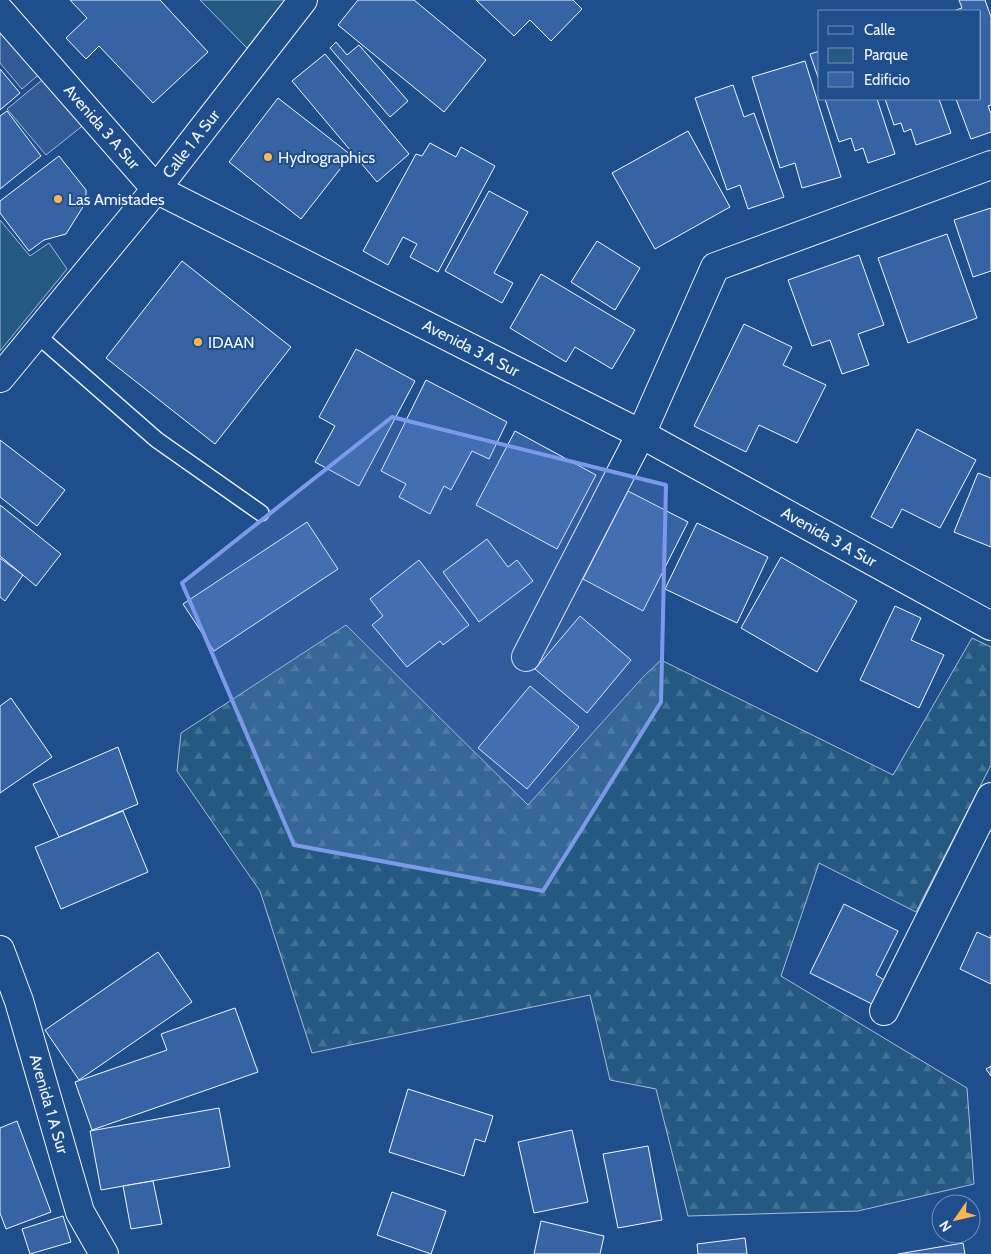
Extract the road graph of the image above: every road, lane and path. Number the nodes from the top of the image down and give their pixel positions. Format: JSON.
{"nodes":[{"id":1,"x":303,"y":0,"type":"edge"},
{"id":2,"x":0,"y":11,"type":"edge"},
{"id":3,"x":991,"y":165,"type":"edge"},
{"id":4,"x":156,"y":189,"type":"junction"},
{"id":5,"x":36,"y":334,"type":"junction"},
{"id":6,"x":0,"y":378,"type":"edge"},
{"id":7,"x":641,"y":434,"type":"junction"},
{"id":8,"x":261,"y":513,"type":"dead end"},
{"id":9,"x":991,"y":626,"type":"edge"},
{"id":10,"x":526,"y":656,"type":"dead end"},
{"id":11,"x":991,"y":797,"type":"edge"},
{"id":12,"x":0,"y":950,"type":"edge"},
{"id":13,"x":884,"y":1011,"type":"dead end"},
{"id":14,"x":104,"y":1254,"type":"edge"}],
"edges":[{"from":1,"to":4,"type":"street","name":"Calle 1 A Sur"},
{"from":2,"to":4,"type":"street","name":"Avenida 3 A Sur"},
{"from":3,"to":7,"type":"street"},
{"from":4,"to":5,"type":"street","name":"Calle 1 A Sur"},
{"from":4,"to":7,"type":"street","name":"Avenida 3 A Sur"},
{"from":5,"to":6,"type":"street","name":"Calle 1 A Sur"},
{"from":5,"to":8,"type":"lane"},
{"from":7,"to":9,"type":"street","name":"Avenida 3 A Sur"},
{"from":7,"to":10,"type":"street"},
{"from":11,"to":13,"type":"street"},
{"from":12,"to":14,"type":"street","name":"Avenida 1 A Sur"}]}
